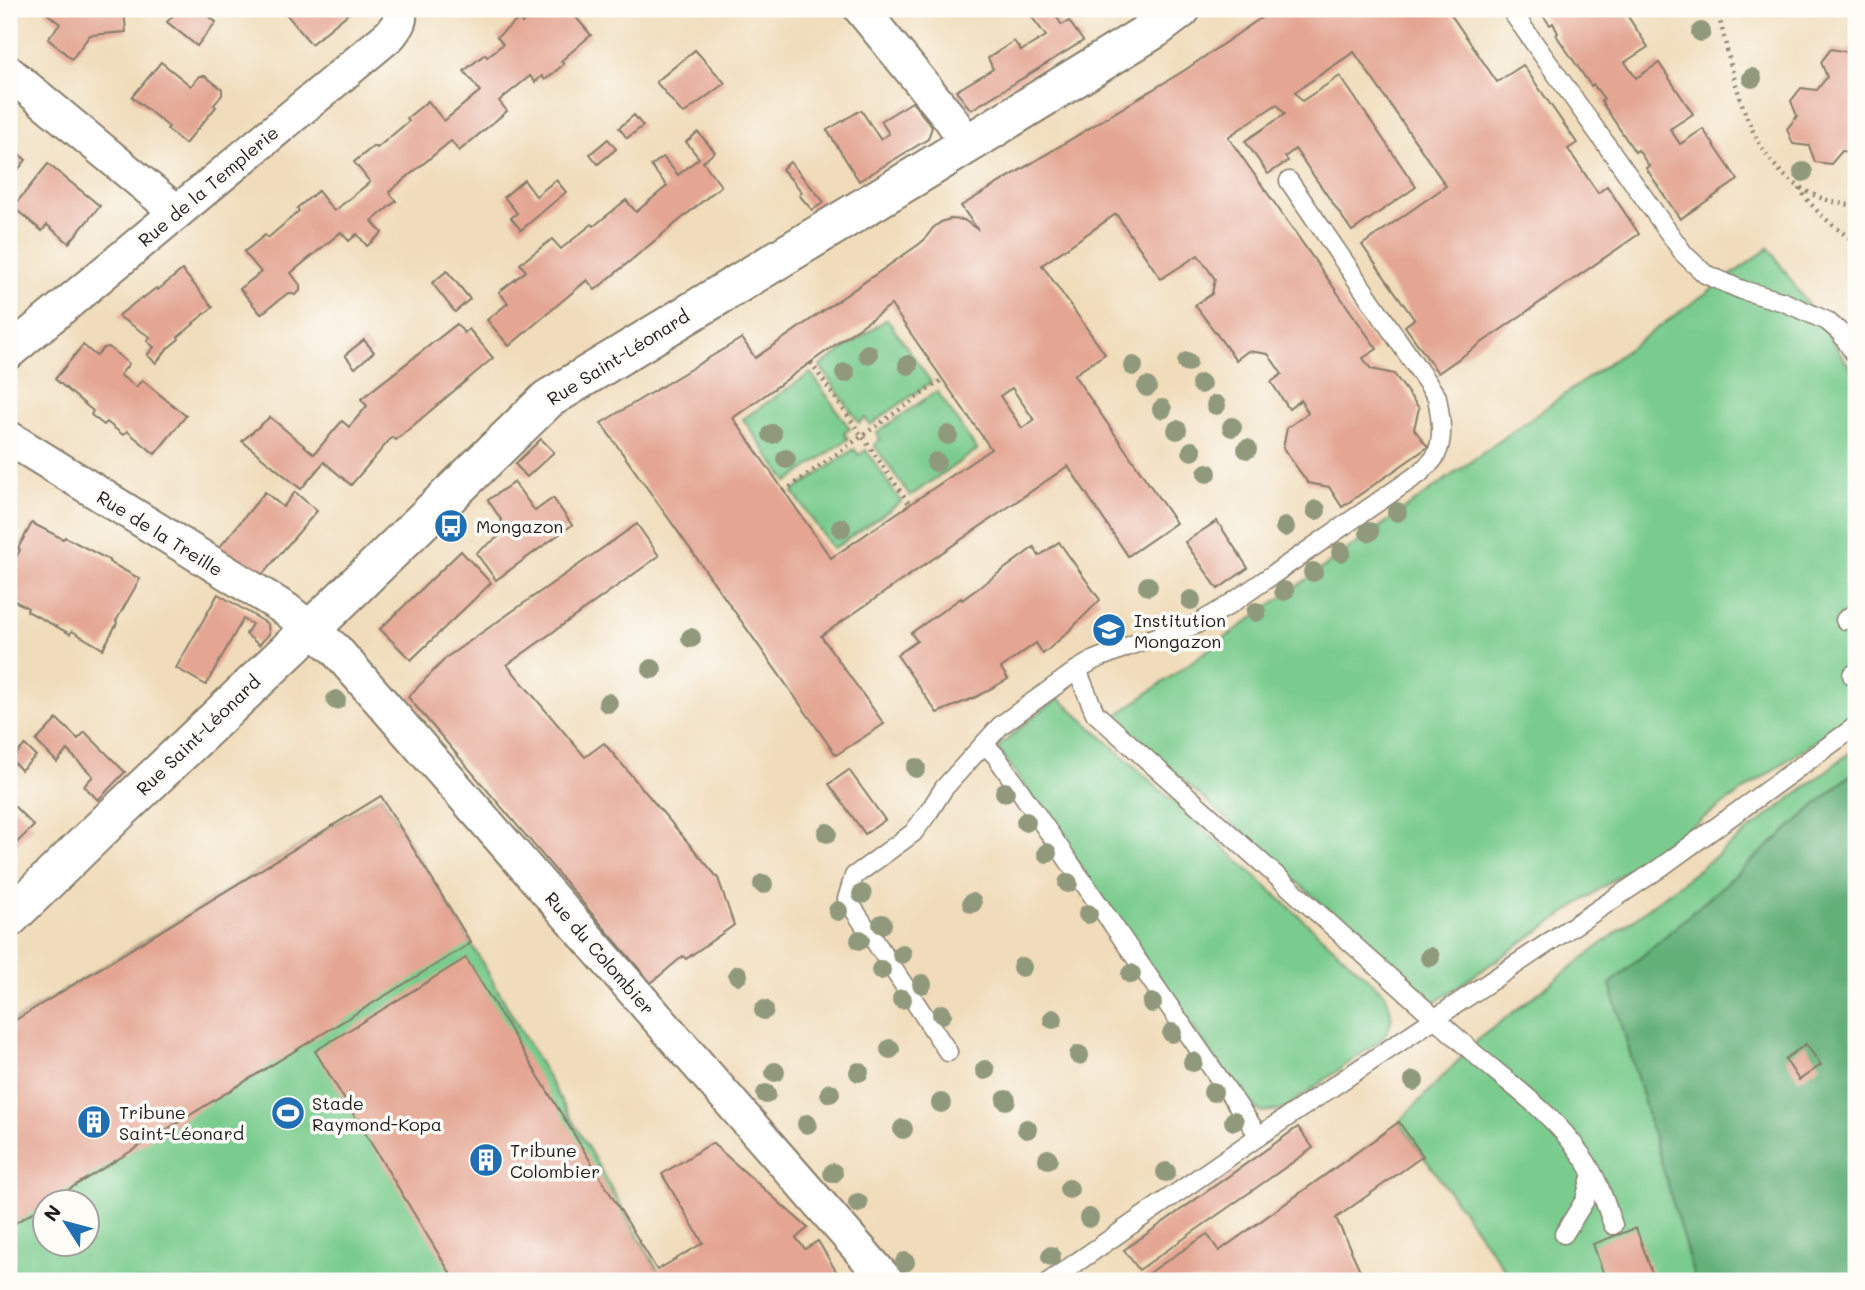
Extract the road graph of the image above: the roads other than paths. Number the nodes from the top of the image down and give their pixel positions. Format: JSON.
{"nodes":[{"id":1,"x":860,"y":9,"type":"edge"},
{"id":2,"x":1181,"y":9,"type":"edge"},
{"id":3,"x":1510,"y":9,"type":"edge"},
{"id":4,"x":400,"y":12,"type":"edge"},
{"id":5,"x":9,"y":73,"type":"edge"},
{"id":6,"x":967,"y":145,"type":"junction"},
{"id":7,"x":1289,"y":181,"type":"dead end"},
{"id":8,"x":177,"y":212,"type":"junction"},
{"id":9,"x":9,"y":352,"type":"edge"},
{"id":10,"x":1856,"y":356,"type":"edge"},
{"id":11,"x":9,"y":438,"type":"edge"},
{"id":12,"x":311,"y":628,"type":"junction"},
{"id":13,"x":1077,"y":670,"type":"junction"},
{"id":14,"x":1856,"y":726,"type":"edge"},
{"id":15,"x":984,"y":744,"type":"junction"},
{"id":16,"x":9,"y":918,"type":"edge"},
{"id":17,"x":1434,"y":1017,"type":"junction"},
{"id":18,"x":948,"y":1052,"type":"dead end"},
{"id":19,"x":1259,"y":1136,"type":"junction"},
{"id":20,"x":1592,"y":1173,"type":"junction"},
{"id":21,"x":1613,"y":1225,"type":"dead end"},
{"id":22,"x":1564,"y":1234,"type":"dead end"},
{"id":23,"x":887,"y":1281,"type":"edge"},
{"id":24,"x":1049,"y":1281,"type":"edge"}],
"edges":[{"from":1,"to":6,"type":"street"},
{"from":2,"to":6,"type":"street","name":"Rue Saint-Léonard"},
{"from":3,"to":10,"type":"lane"},
{"from":4,"to":8,"type":"street","name":"Rue de la Templerie"},
{"from":5,"to":8,"type":"street"},
{"from":6,"to":12,"type":"street","name":"Rue Saint-Léonard"},
{"from":7,"to":13,"type":"lane"},
{"from":8,"to":9,"type":"street","name":"Rue de la Templerie"},
{"from":11,"to":12,"type":"street","name":"Rue de la Treille"},
{"from":12,"to":16,"type":"street","name":"Rue Saint-Léonard"},
{"from":12,"to":23,"type":"street","name":"Rue du Colombier"},
{"from":13,"to":15,"type":"lane"},
{"from":13,"to":17,"type":"lane"},
{"from":14,"to":17,"type":"lane"},
{"from":15,"to":18,"type":"lane"},
{"from":15,"to":19,"type":"lane"},
{"from":17,"to":19,"type":"lane"},
{"from":17,"to":20,"type":"lane"},
{"from":19,"to":24,"type":"lane"},
{"from":20,"to":21,"type":"lane"},
{"from":20,"to":22,"type":"lane"}]}
